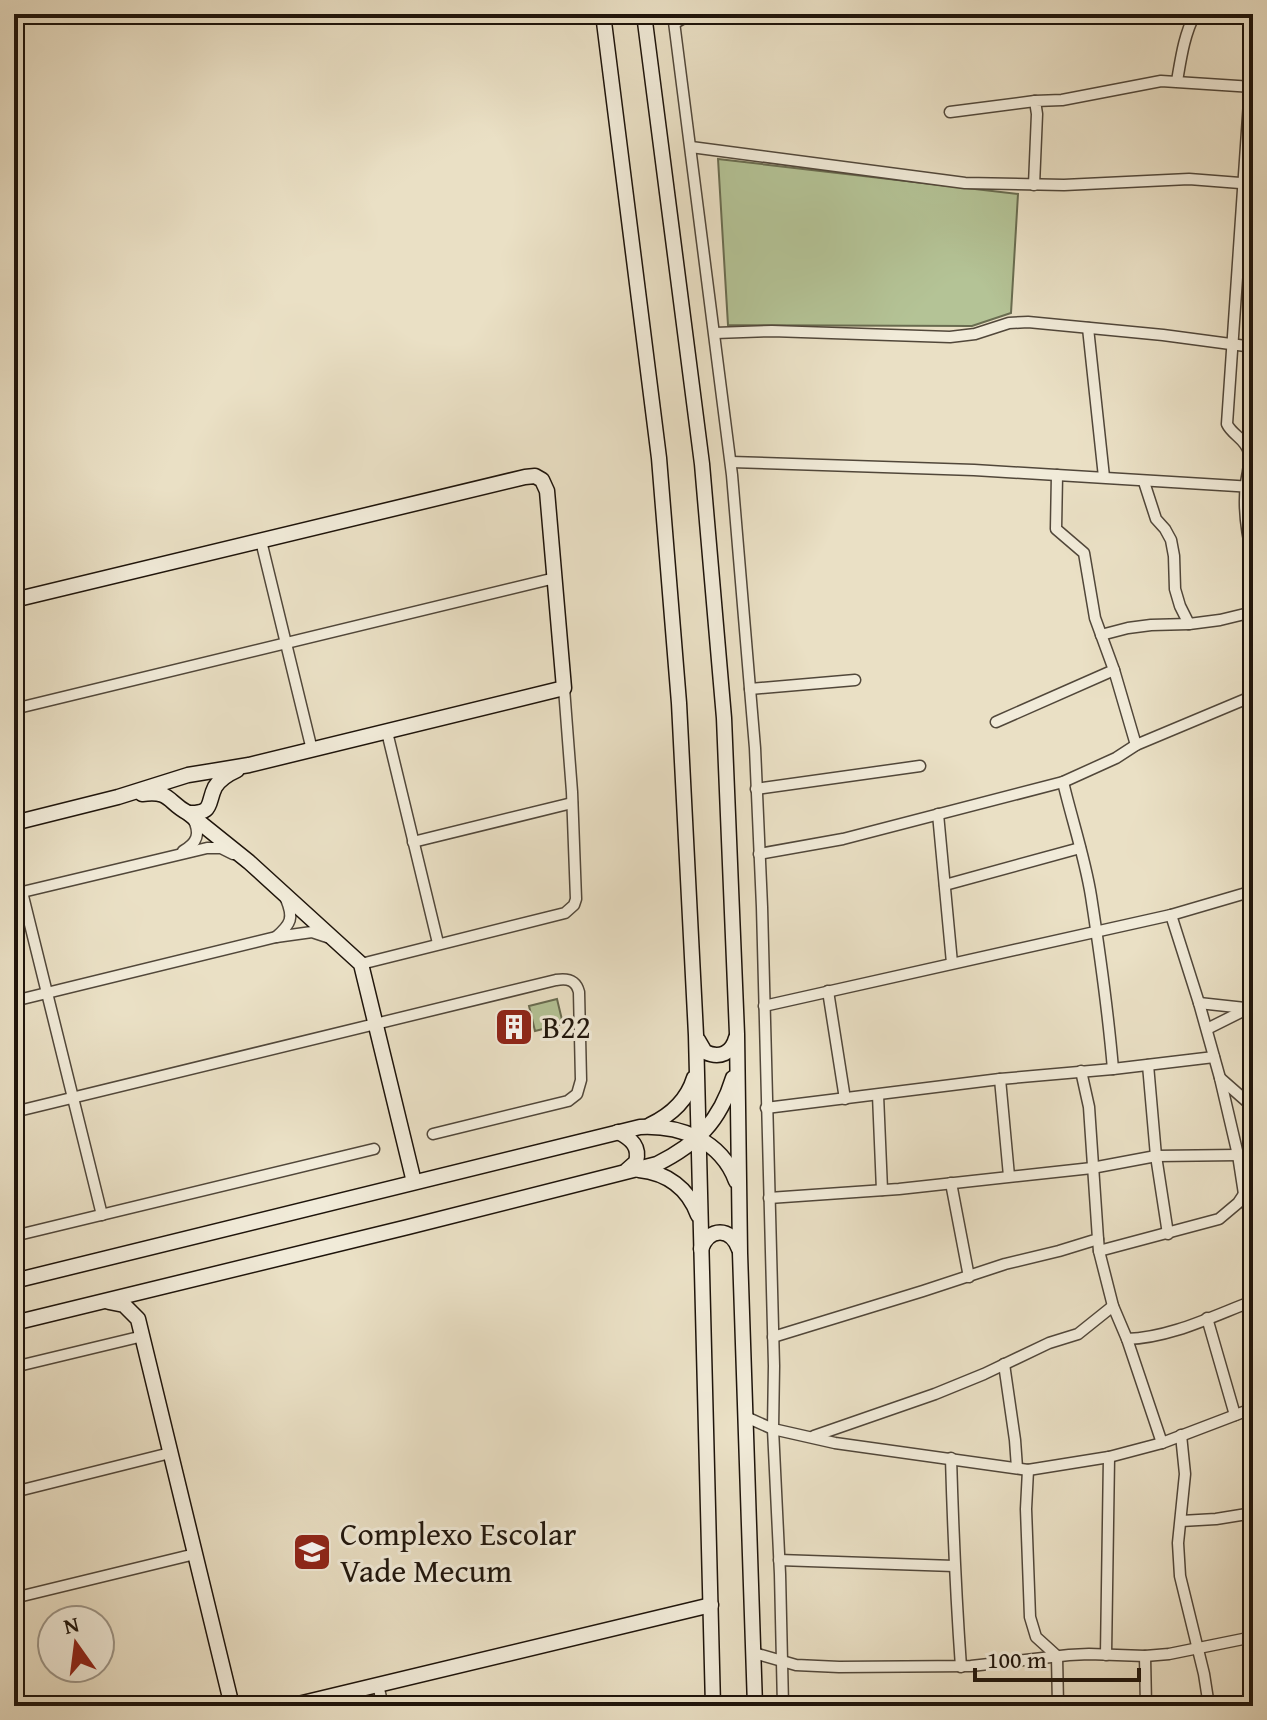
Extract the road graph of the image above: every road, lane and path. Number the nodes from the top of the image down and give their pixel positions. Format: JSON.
{"nodes":[{"id":1,"x":603,"y":14,"type":"edge"},
{"id":2,"x":644,"y":14,"type":"edge"},
{"id":3,"x":691,"y":14,"type":"edge"},
{"id":4,"x":1195,"y":14,"type":"edge"},
{"id":5,"x":674,"y":19,"type":"edge"},
{"id":6,"x":1177,"y":81,"type":"junction"},
{"id":7,"x":1252,"y":87,"type":"edge"},
{"id":8,"x":1035,"y":101,"type":"junction"},
{"id":9,"x":950,"y":112,"type":"dead end"},
{"id":10,"x":1251,"y":123,"type":"edge"},
{"id":11,"x":691,"y":147,"type":"junction"},
{"id":12,"x":1248,"y":184,"type":"edge"},
{"id":13,"x":1034,"y":185,"type":"junction"},
{"id":14,"x":1088,"y":328,"type":"junction"},
{"id":15,"x":715,"y":333,"type":"junction"},
{"id":16,"x":1231,"y":344,"type":"junction"},
{"id":17,"x":1253,"y":347,"type":"edge"},
{"id":18,"x":731,"y":462,"type":"junction"},
{"id":19,"x":1057,"y":475,"type":"junction"},
{"id":20,"x":1104,"y":477,"type":"junction"},
{"id":21,"x":1144,"y":482,"type":"junction"},
{"id":22,"x":1249,"y":486,"type":"edge"},
{"id":23,"x":261,"y":541,"type":"junction"},
{"id":24,"x":1253,"y":559,"type":"edge"},
{"id":25,"x":555,"y":578,"type":"junction"},
{"id":26,"x":14,"y":600,"type":"edge"},
{"id":27,"x":1253,"y":612,"type":"edge"},
{"id":28,"x":1189,"y":624,"type":"junction"},
{"id":29,"x":1101,"y":635,"type":"junction"},
{"id":30,"x":286,"y":643,"type":"junction"},
{"id":31,"x":1114,"y":670,"type":"junction"},
{"id":32,"x":855,"y":680,"type":"dead end"},
{"id":33,"x":564,"y":688,"type":"junction"},
{"id":34,"x":750,"y":689,"type":"junction"},
{"id":35,"x":1253,"y":696,"type":"edge"},
{"id":36,"x":14,"y":709,"type":"edge"},
{"id":37,"x":996,"y":722,"type":"dead end"},
{"id":38,"x":387,"y":732,"type":"junction"},
{"id":39,"x":1136,"y":745,"type":"junction"},
{"id":40,"x":312,"y":750,"type":"junction"},
{"id":41,"x":249,"y":765,"type":"junction"},
{"id":42,"x":920,"y":766,"type":"dead end"},
{"id":43,"x":188,"y":776,"type":"junction"},
{"id":44,"x":1063,"y":782,"type":"junction"},
{"id":45,"x":756,"y":789,"type":"junction"},
{"id":46,"x":118,"y":797,"type":"junction"},
{"id":47,"x":211,"y":799,"type":"junction"},
{"id":48,"x":572,"y":803,"type":"junction"},
{"id":49,"x":182,"y":808,"type":"junction"},
{"id":50,"x":938,"y":814,"type":"junction"},
{"id":51,"x":14,"y":823,"type":"edge"},
{"id":52,"x":413,"y":842,"type":"junction"},
{"id":53,"x":1080,"y":848,"type":"junction"},
{"id":54,"x":759,"y":854,"type":"junction"},
{"id":55,"x":174,"y":855,"type":"junction"},
{"id":56,"x":249,"y":862,"type":"junction"},
{"id":57,"x":945,"y":885,"type":"junction"},
{"id":58,"x":1253,"y":891,"type":"edge"},
{"id":59,"x":18,"y":893,"type":"edge"},
{"id":60,"x":284,"y":894,"type":"junction"},
{"id":61,"x":1171,"y":915,"type":"junction"},
{"id":62,"x":1095,"y":931,"type":"junction"},
{"id":63,"x":276,"y":937,"type":"junction"},
{"id":64,"x":338,"y":943,"type":"junction"},
{"id":65,"x":438,"y":943,"type":"junction"},
{"id":66,"x":952,"y":963,"type":"junction"},
{"id":67,"x":361,"y":964,"type":"junction"},
{"id":68,"x":828,"y":991,"type":"junction"},
{"id":69,"x":46,"y":993,"type":"junction"},
{"id":70,"x":14,"y":1001,"type":"edge"},
{"id":71,"x":1199,"y":1003,"type":"junction"},
{"id":72,"x":764,"y":1006,"type":"junction"},
{"id":73,"x":1250,"y":1007,"type":"edge"},
{"id":74,"x":375,"y":1024,"type":"junction"},
{"id":75,"x":1207,"y":1029,"type":"junction"},
{"id":76,"x":737,"y":1034,"type":"junction"},
{"id":77,"x":696,"y":1035,"type":"junction"},
{"id":78,"x":1214,"y":1057,"type":"junction"},
{"id":79,"x":697,"y":1062,"type":"junction"},
{"id":80,"x":1148,"y":1065,"type":"junction"},
{"id":81,"x":1113,"y":1069,"type":"junction"},
{"id":82,"x":1081,"y":1071,"type":"junction"},
{"id":83,"x":1220,"y":1078,"type":"junction"},
{"id":84,"x":1000,"y":1079,"type":"junction"},
{"id":85,"x":878,"y":1095,"type":"junction"},
{"id":86,"x":72,"y":1097,"type":"junction"},
{"id":87,"x":845,"y":1099,"type":"junction"},
{"id":88,"x":1253,"y":1107,"type":"edge"},
{"id":89,"x":766,"y":1108,"type":"junction"},
{"id":90,"x":14,"y":1112,"type":"edge"},
{"id":91,"x":640,"y":1127,"type":"junction"},
{"id":92,"x":618,"y":1132,"type":"junction"},
{"id":93,"x":433,"y":1134,"type":"dead end"},
{"id":94,"x":698,"y":1137,"type":"junction"},
{"id":95,"x":374,"y":1149,"type":"dead end"},
{"id":96,"x":1238,"y":1155,"type":"junction"},
{"id":97,"x":1156,"y":1156,"type":"junction"},
{"id":98,"x":1092,"y":1168,"type":"junction"},
{"id":99,"x":627,"y":1171,"type":"junction"},
{"id":100,"x":1009,"y":1176,"type":"junction"},
{"id":101,"x":414,"y":1182,"type":"junction"},
{"id":102,"x":951,"y":1183,"type":"junction"},
{"id":103,"x":739,"y":1188,"type":"junction"},
{"id":104,"x":882,"y":1190,"type":"junction"},
{"id":105,"x":1244,"y":1194,"type":"junction"},
{"id":106,"x":769,"y":1198,"type":"junction"},
{"id":107,"x":102,"y":1215,"type":"junction"},
{"id":108,"x":700,"y":1223,"type":"junction"},
{"id":109,"x":1253,"y":1223,"type":"edge"},
{"id":110,"x":1168,"y":1234,"type":"junction"},
{"id":111,"x":14,"y":1236,"type":"edge"},
{"id":112,"x":1098,"y":1239,"type":"junction"},
{"id":113,"x":1099,"y":1251,"type":"junction"},
{"id":114,"x":740,"y":1253,"type":"junction"},
{"id":115,"x":701,"y":1254,"type":"junction"},
{"id":116,"x":969,"y":1277,"type":"junction"},
{"id":117,"x":14,"y":1281,"type":"edge"},
{"id":118,"x":159,"y":1288,"type":"junction"},
{"id":119,"x":104,"y":1301,"type":"junction"},
{"id":120,"x":1253,"y":1301,"type":"edge"},
{"id":121,"x":1113,"y":1306,"type":"junction"},
{"id":122,"x":1207,"y":1318,"type":"junction"},
{"id":123,"x":138,"y":1319,"type":"junction"},
{"id":124,"x":14,"y":1323,"type":"edge"},
{"id":125,"x":143,"y":1336,"type":"junction"},
{"id":126,"x":773,"y":1337,"type":"junction"},
{"id":127,"x":1127,"y":1339,"type":"junction"},
{"id":128,"x":1004,"y":1364,"type":"junction"},
{"id":129,"x":14,"y":1367,"type":"edge"},
{"id":130,"x":1245,"y":1411,"type":"edge"},
{"id":131,"x":746,"y":1417,"type":"junction"},
{"id":132,"x":1253,"y":1425,"type":"edge"},
{"id":133,"x":773,"y":1429,"type":"junction"},
{"id":134,"x":1181,"y":1435,"type":"junction"},
{"id":135,"x":812,"y":1436,"type":"junction"},
{"id":136,"x":1162,"y":1443,"type":"junction"},
{"id":137,"x":170,"y":1453,"type":"junction"},
{"id":138,"x":1109,"y":1457,"type":"junction"},
{"id":139,"x":951,"y":1458,"type":"junction"},
{"id":140,"x":1022,"y":1469,"type":"junction"},
{"id":141,"x":14,"y":1492,"type":"edge"},
{"id":142,"x":1253,"y":1513,"type":"edge"},
{"id":143,"x":1181,"y":1521,"type":"junction"},
{"id":144,"x":195,"y":1554,"type":"junction"},
{"id":145,"x":779,"y":1560,"type":"junction"},
{"id":146,"x":954,"y":1566,"type":"junction"},
{"id":147,"x":14,"y":1598,"type":"edge"},
{"id":148,"x":711,"y":1605,"type":"junction"},
{"id":149,"x":1036,"y":1637,"type":"junction"},
{"id":150,"x":1253,"y":1637,"type":"edge"},
{"id":151,"x":1197,"y":1648,"type":"junction"},
{"id":152,"x":754,"y":1653,"type":"junction"},
{"id":153,"x":1106,"y":1655,"type":"junction"},
{"id":154,"x":1057,"y":1656,"type":"junction"},
{"id":155,"x":1145,"y":1656,"type":"junction"},
{"id":156,"x":1025,"y":1659,"type":"junction"},
{"id":157,"x":781,"y":1661,"type":"junction"},
{"id":158,"x":961,"y":1667,"type":"junction"},
{"id":159,"x":378,"y":1685,"type":"junction"},
{"id":160,"x":232,"y":1706,"type":"edge"},
{"id":161,"x":290,"y":1706,"type":"edge"},
{"id":162,"x":383,"y":1706,"type":"edge"},
{"id":163,"x":713,"y":1706,"type":"edge"},
{"id":164,"x":755,"y":1706,"type":"edge"},
{"id":165,"x":783,"y":1706,"type":"edge"},
{"id":166,"x":1058,"y":1706,"type":"edge"},
{"id":167,"x":1146,"y":1706,"type":"edge"},
{"id":168,"x":1209,"y":1706,"type":"edge"}],
"edges":[{"from":1,"to":77,"type":"street"},
{"from":2,"to":76,"type":"street"},
{"from":3,"to":5,"type":"street"},
{"from":4,"to":6,"type":"street"},
{"from":5,"to":11,"type":"street"},
{"from":6,"to":7,"type":"street"},
{"from":6,"to":8,"type":"street"},
{"from":7,"to":10,"type":"street"},
{"from":8,"to":9,"type":"street"},
{"from":8,"to":13,"type":"street"},
{"from":10,"to":12,"type":"street"},
{"from":11,"to":13,"type":"street"},
{"from":11,"to":15,"type":"street"},
{"from":12,"to":13,"type":"street"},
{"from":12,"to":16,"type":"street"},
{"from":14,"to":15,"type":"street"},
{"from":14,"to":16,"type":"street"},
{"from":14,"to":20,"type":"street"},
{"from":15,"to":18,"type":"street"},
{"from":16,"to":17,"type":"street"},
{"from":16,"to":22,"type":"street"},
{"from":18,"to":19,"type":"street"},
{"from":18,"to":34,"type":"street"},
{"from":19,"to":20,"type":"street"},
{"from":19,"to":29,"type":"street"},
{"from":20,"to":21,"type":"street"},
{"from":21,"to":22,"type":"street"},
{"from":21,"to":28,"type":"street"},
{"from":22,"to":24,"type":"street"},
{"from":23,"to":25,"type":"street"},
{"from":23,"to":26,"type":"street"},
{"from":23,"to":30,"type":"street"},
{"from":25,"to":30,"type":"street"},
{"from":25,"to":33,"type":"street"},
{"from":27,"to":28,"type":"street"},
{"from":28,"to":29,"type":"street"},
{"from":29,"to":31,"type":"street"},
{"from":30,"to":36,"type":"street"},
{"from":30,"to":40,"type":"street"},
{"from":31,"to":37,"type":"street"},
{"from":31,"to":39,"type":"street"},
{"from":32,"to":34,"type":"street"},
{"from":33,"to":38,"type":"street"},
{"from":33,"to":48,"type":"street"},
{"from":34,"to":45,"type":"street"},
{"from":35,"to":39,"type":"street"},
{"from":38,"to":40,"type":"street"},
{"from":38,"to":52,"type":"street"},
{"from":39,"to":44,"type":"street"},
{"from":40,"to":41,"type":"street"},
{"from":41,"to":43,"type":"street"},
{"from":41,"to":47,"type":"street"},
{"from":42,"to":45,"type":"street"},
{"from":43,"to":46,"type":"street"},
{"from":43,"to":47,"type":"street"},
{"from":43,"to":49,"type":"street"},
{"from":44,"to":50,"type":"street"},
{"from":44,"to":53,"type":"street"},
{"from":45,"to":54,"type":"street"},
{"from":46,"to":49,"type":"street"},
{"from":46,"to":51,"type":"street"},
{"from":47,"to":49,"type":"street"},
{"from":47,"to":56,"type":"street"},
{"from":48,"to":52,"type":"street"},
{"from":48,"to":65,"type":"street"},
{"from":49,"to":55,"type":"street"},
{"from":49,"to":56,"type":"street"},
{"from":50,"to":54,"type":"street"},
{"from":50,"to":57,"type":"street"},
{"from":52,"to":65,"type":"street"},
{"from":53,"to":57,"type":"street"},
{"from":53,"to":62,"type":"street"},
{"from":54,"to":72,"type":"street"},
{"from":55,"to":56,"type":"street"},
{"from":55,"to":59,"type":"street"},
{"from":56,"to":60,"type":"street"},
{"from":57,"to":66,"type":"street"},
{"from":58,"to":61,"type":"street"},
{"from":59,"to":69,"type":"street"},
{"from":60,"to":63,"type":"street"},
{"from":60,"to":64,"type":"street"},
{"from":61,"to":62,"type":"street"},
{"from":61,"to":71,"type":"street"},
{"from":62,"to":66,"type":"street"},
{"from":62,"to":81,"type":"street"},
{"from":63,"to":64,"type":"street"},
{"from":63,"to":69,"type":"street"},
{"from":64,"to":67,"type":"street"},
{"from":65,"to":67,"type":"street"},
{"from":66,"to":68,"type":"street"},
{"from":67,"to":74,"type":"street"},
{"from":68,"to":72,"type":"street"},
{"from":68,"to":87,"type":"street"},
{"from":69,"to":70,"type":"street"},
{"from":69,"to":86,"type":"street"},
{"from":71,"to":73,"type":"street"},
{"from":71,"to":75,"type":"street"},
{"from":72,"to":89,"type":"street"},
{"from":73,"to":75,"type":"street"},
{"from":74,"to":86,"type":"street"},
{"from":74,"to":93,"type":"street"},
{"from":74,"to":101,"type":"street"},
{"from":75,"to":78,"type":"street"},
{"from":76,"to":77,"type":"street"},
{"from":76,"to":94,"type":"street"},
{"from":76,"to":103,"type":"street"},
{"from":77,"to":79,"type":"street"},
{"from":78,"to":80,"type":"street"},
{"from":78,"to":83,"type":"street"},
{"from":79,"to":91,"type":"street"},
{"from":79,"to":94,"type":"street"},
{"from":80,"to":81,"type":"street"},
{"from":80,"to":97,"type":"street"},
{"from":81,"to":82,"type":"street"},
{"from":82,"to":84,"type":"street"},
{"from":82,"to":98,"type":"street"},
{"from":83,"to":88,"type":"street"},
{"from":83,"to":96,"type":"street"},
{"from":84,"to":85,"type":"street"},
{"from":84,"to":100,"type":"street"},
{"from":85,"to":87,"type":"street"},
{"from":85,"to":104,"type":"street"},
{"from":86,"to":90,"type":"street"},
{"from":86,"to":107,"type":"street"},
{"from":87,"to":89,"type":"street"},
{"from":89,"to":106,"type":"street"},
{"from":91,"to":92,"type":"street"},
{"from":91,"to":94,"type":"street"},
{"from":92,"to":99,"type":"street"},
{"from":92,"to":101,"type":"street"},
{"from":94,"to":99,"type":"street"},
{"from":94,"to":103,"type":"street"},
{"from":94,"to":108,"type":"street"},
{"from":95,"to":107,"type":"street"},
{"from":96,"to":97,"type":"street"},
{"from":96,"to":105,"type":"street"},
{"from":97,"to":98,"type":"street"},
{"from":97,"to":110,"type":"street"},
{"from":98,"to":100,"type":"street"},
{"from":98,"to":112,"type":"street"},
{"from":99,"to":108,"type":"street"},
{"from":99,"to":118,"type":"street"},
{"from":100,"to":102,"type":"street"},
{"from":101,"to":117,"type":"street"},
{"from":102,"to":104,"type":"street"},
{"from":102,"to":116,"type":"street"},
{"from":103,"to":114,"type":"street"},
{"from":104,"to":106,"type":"street"},
{"from":105,"to":109,"type":"street"},
{"from":105,"to":110,"type":"street"},
{"from":106,"to":126,"type":"street"},
{"from":107,"to":111,"type":"street"},
{"from":108,"to":115,"type":"street"},
{"from":110,"to":113,"type":"street"},
{"from":112,"to":113,"type":"street"},
{"from":112,"to":116,"type":"street"},
{"from":113,"to":121,"type":"street"},
{"from":114,"to":115,"type":"street"},
{"from":114,"to":131,"type":"street"},
{"from":115,"to":148,"type":"street"},
{"from":116,"to":126,"type":"street"},
{"from":118,"to":119,"type":"street"},
{"from":118,"to":123,"type":"street"},
{"from":119,"to":123,"type":"street"},
{"from":119,"to":124,"type":"street"},
{"from":120,"to":122,"type":"street"},
{"from":121,"to":127,"type":"street"},
{"from":121,"to":128,"type":"street"},
{"from":122,"to":127,"type":"street"},
{"from":122,"to":130,"type":"street"},
{"from":123,"to":125,"type":"street"},
{"from":125,"to":129,"type":"street"},
{"from":125,"to":137,"type":"street"},
{"from":126,"to":133,"type":"street"},
{"from":127,"to":136,"type":"street"},
{"from":128,"to":135,"type":"street"},
{"from":128,"to":140,"type":"street"},
{"from":130,"to":132,"type":"street"},
{"from":130,"to":134,"type":"street"},
{"from":131,"to":133,"type":"street"},
{"from":131,"to":152,"type":"street"},
{"from":133,"to":135,"type":"street"},
{"from":133,"to":145,"type":"street"},
{"from":134,"to":136,"type":"street"},
{"from":134,"to":143,"type":"street"},
{"from":135,"to":139,"type":"street"},
{"from":136,"to":138,"type":"street"},
{"from":137,"to":141,"type":"street"},
{"from":137,"to":144,"type":"street"},
{"from":138,"to":140,"type":"street"},
{"from":138,"to":153,"type":"street"},
{"from":139,"to":140,"type":"street"},
{"from":139,"to":146,"type":"street"},
{"from":140,"to":149,"type":"street"},
{"from":142,"to":143,"type":"street"},
{"from":143,"to":151,"type":"street"},
{"from":144,"to":147,"type":"street"},
{"from":144,"to":160,"type":"street"},
{"from":145,"to":146,"type":"street"},
{"from":145,"to":157,"type":"street"},
{"from":146,"to":158,"type":"street"},
{"from":148,"to":159,"type":"street"},
{"from":148,"to":163,"type":"street"},
{"from":149,"to":154,"type":"street"},
{"from":149,"to":156,"type":"street"},
{"from":150,"to":151,"type":"street"},
{"from":151,"to":155,"type":"street"},
{"from":151,"to":168,"type":"street"},
{"from":152,"to":157,"type":"street"},
{"from":152,"to":164,"type":"street"},
{"from":153,"to":154,"type":"street"},
{"from":153,"to":155,"type":"street"},
{"from":154,"to":156,"type":"street"},
{"from":154,"to":166,"type":"street"},
{"from":155,"to":167,"type":"street"},
{"from":156,"to":158,"type":"street"},
{"from":157,"to":158,"type":"street"},
{"from":157,"to":165,"type":"street"},
{"from":159,"to":161,"type":"street"},
{"from":159,"to":162,"type":"street"}]}
